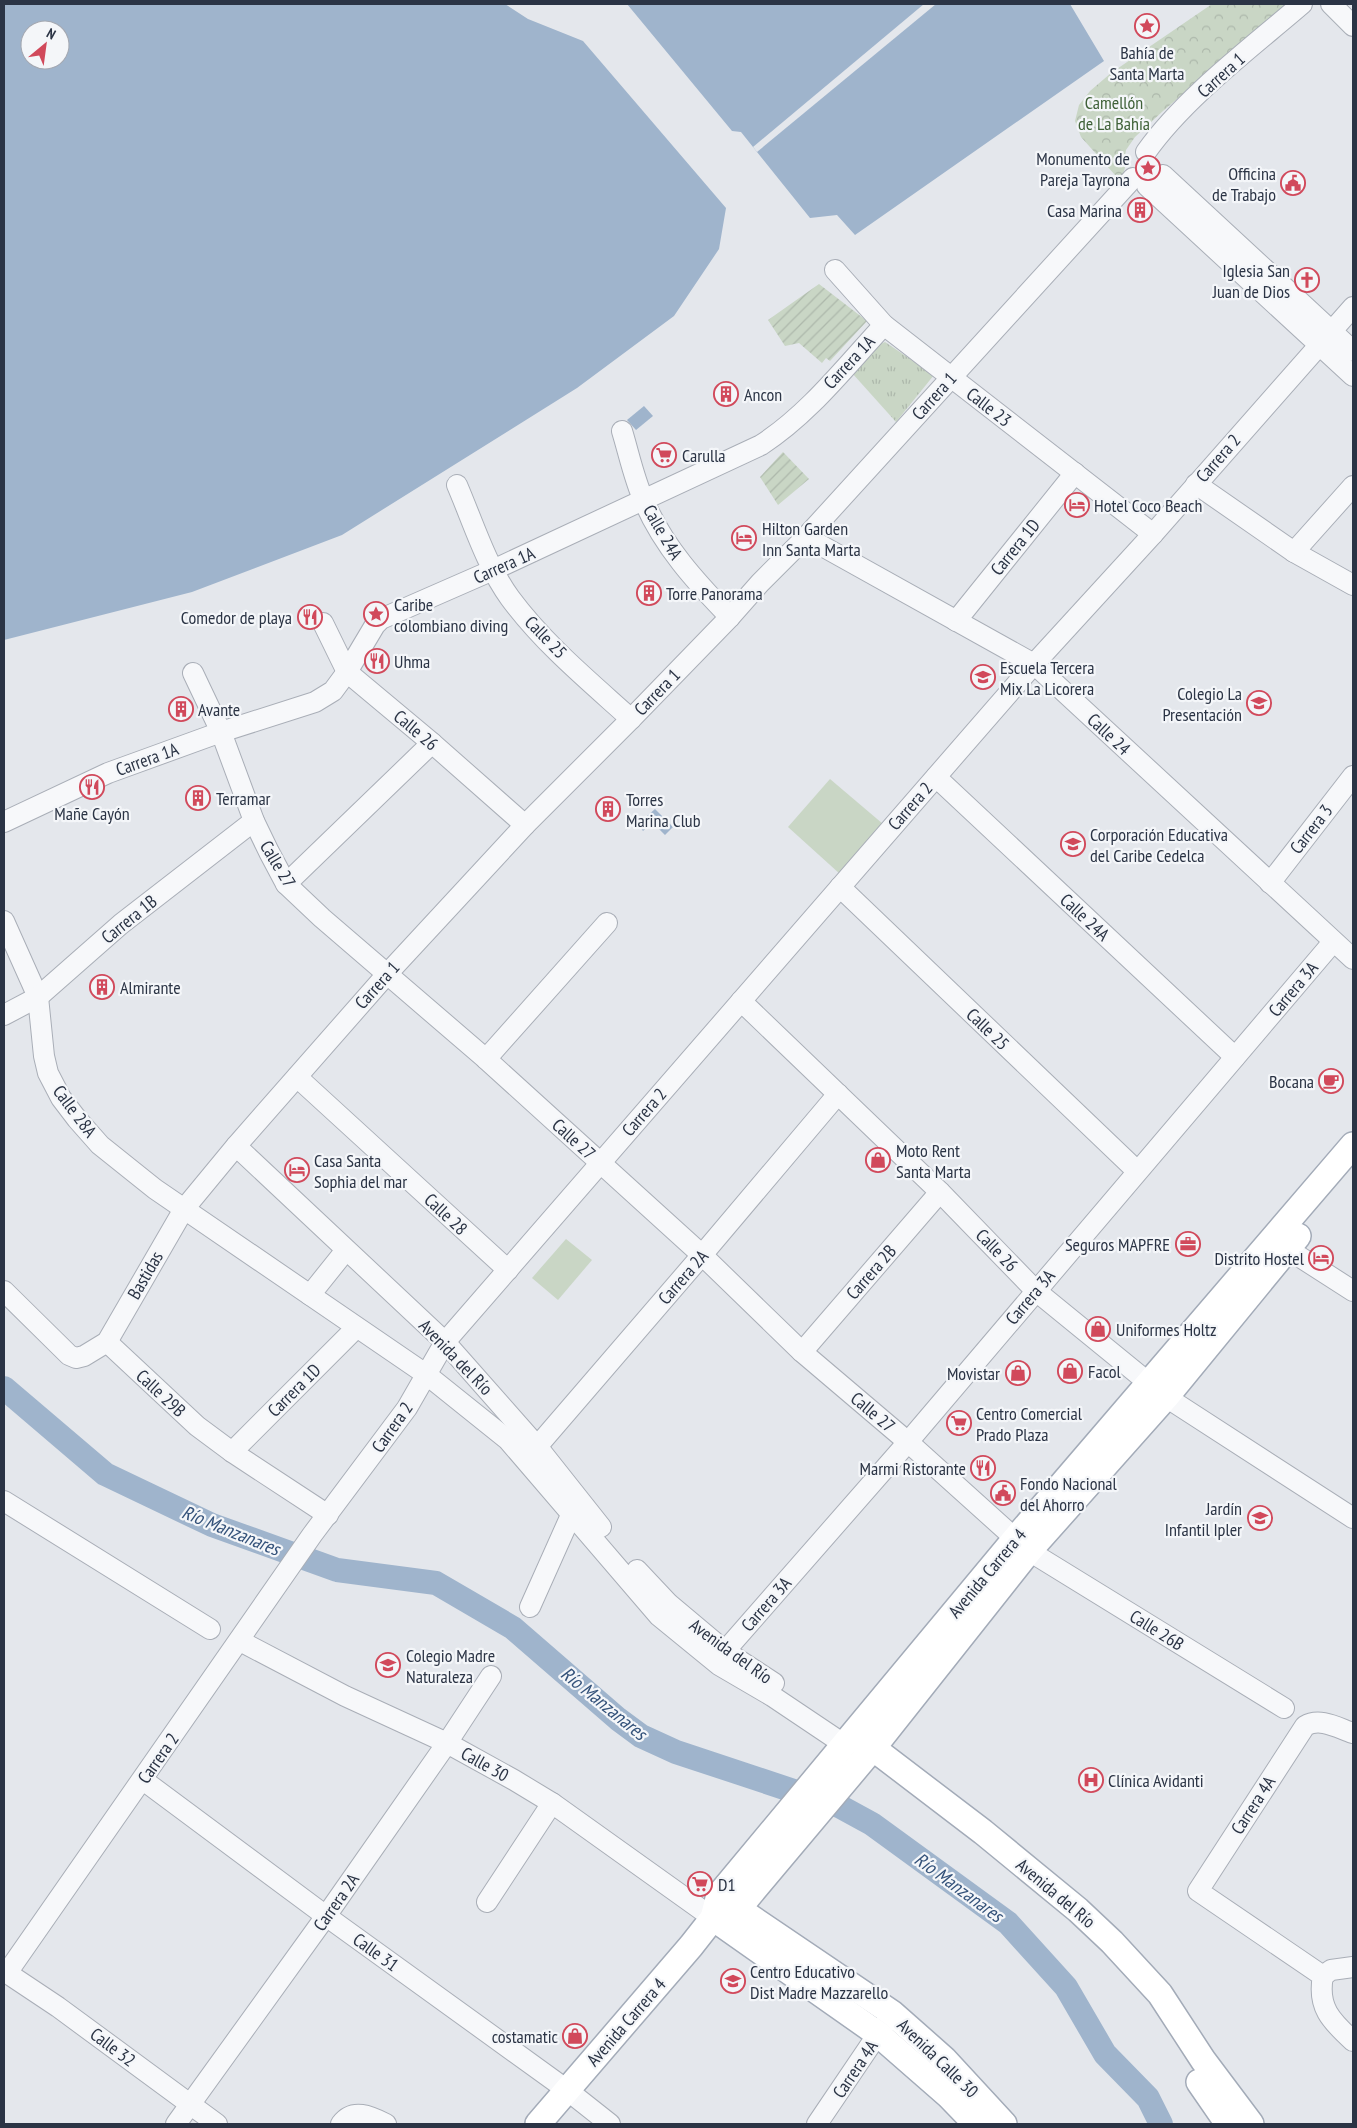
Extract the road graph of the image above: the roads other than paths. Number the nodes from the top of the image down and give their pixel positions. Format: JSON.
{"nodes":[{"id":1,"x":1302,"y":4,"type":"edge"},
{"id":2,"x":1330,"y":4,"type":"edge"},
{"id":3,"x":1353,"y":26,"type":"edge"},
{"id":4,"x":1146,"y":152,"type":"junction"},
{"id":5,"x":1148,"y":180,"type":"junction"},
{"id":6,"x":834,"y":270,"type":"dead end"},
{"id":7,"x":1353,"y":307,"type":"edge"},
{"id":8,"x":884,"y":325,"type":"junction"},
{"id":9,"x":1325,"y":337,"type":"junction"},
{"id":10,"x":1353,"y":351,"type":"edge"},
{"id":11,"x":1353,"y":376,"type":"edge"},
{"id":12,"x":951,"y":377,"type":"junction"},
{"id":13,"x":622,"y":431,"type":"dead end"},
{"id":14,"x":1074,"y":473,"type":"junction"},
{"id":15,"x":1196,"y":484,"type":"junction"},
{"id":16,"x":457,"y":485,"type":"dead end"},
{"id":17,"x":1353,"y":486,"type":"edge"},
{"id":18,"x":644,"y":501,"type":"junction"},
{"id":19,"x":1152,"y":534,"type":"junction"},
{"id":20,"x":806,"y":537,"type":"junction"},
{"id":21,"x":1294,"y":552,"type":"junction"},
{"id":22,"x":493,"y":570,"type":"junction"},
{"id":23,"x":1353,"y":585,"type":"edge"},
{"id":24,"x":730,"y":617,"type":"junction"},
{"id":25,"x":956,"y":621,"type":"junction"},
{"id":26,"x":323,"y":623,"type":"dead end"},
{"id":27,"x":1034,"y":664,"type":"junction"},
{"id":28,"x":347,"y":672,"type":"junction"},
{"id":29,"x":193,"y":673,"type":"dead end"},
{"id":30,"x":631,"y":719,"type":"junction"},
{"id":31,"x":221,"y":732,"type":"junction"},
{"id":32,"x":432,"y":743,"type":"junction"},
{"id":33,"x":1353,"y":776,"type":"edge"},
{"id":34,"x":936,"y":777,"type":"junction"},
{"id":35,"x":4,"y":822,"type":"edge"},
{"id":36,"x":254,"y":822,"type":"junction"},
{"id":37,"x":525,"y":825,"type":"junction"},
{"id":38,"x":1270,"y":883,"type":"junction"},
{"id":39,"x":286,"y":884,"type":"junction"},
{"id":40,"x":840,"y":887,"type":"junction"},
{"id":41,"x":4,"y":921,"type":"edge"},
{"id":42,"x":607,"y":924,"type":"dead end"},
{"id":43,"x":1333,"y":942,"type":"junction"},
{"id":44,"x":1353,"y":960,"type":"edge"},
{"id":45,"x":388,"y":973,"type":"junction"},
{"id":46,"x":38,"y":996,"type":"junction"},
{"id":47,"x":741,"y":1001,"type":"junction"},
{"id":48,"x":4,"y":1015,"type":"edge"},
{"id":49,"x":1235,"y":1057,"type":"junction"},
{"id":50,"x":486,"y":1059,"type":"junction"},
{"id":51,"x":297,"y":1077,"type":"junction"},
{"id":52,"x":838,"y":1094,"type":"junction"},
{"id":53,"x":1353,"y":1145,"type":"edge"},
{"id":54,"x":236,"y":1146,"type":"junction"},
{"id":55,"x":600,"y":1162,"type":"junction"},
{"id":56,"x":1137,"y":1171,"type":"junction"},
{"id":57,"x":1353,"y":1172,"type":"edge"},
{"id":58,"x":940,"y":1192,"type":"junction"},
{"id":59,"x":184,"y":1208,"type":"junction"},
{"id":60,"x":1280,"y":1244,"type":"junction"},
{"id":61,"x":346,"y":1250,"type":"junction"},
{"id":62,"x":702,"y":1255,"type":"junction"},
{"id":63,"x":508,"y":1270,"type":"junction"},
{"id":64,"x":4,"y":1291,"type":"edge"},
{"id":65,"x":1036,"y":1291,"type":"junction"},
{"id":66,"x":1353,"y":1291,"type":"edge"},
{"id":67,"x":310,"y":1295,"type":"junction"},
{"id":68,"x":356,"y":1328,"type":"junction"},
{"id":69,"x":107,"y":1342,"type":"junction"},
{"id":70,"x":445,"y":1342,"type":"junction"},
{"id":71,"x":802,"y":1352,"type":"junction"},
{"id":72,"x":427,"y":1375,"type":"junction"},
{"id":73,"x":1158,"y":1390,"type":"junction"},
{"id":74,"x":908,"y":1442,"type":"junction"},
{"id":75,"x":232,"y":1452,"type":"junction"},
{"id":76,"x":531,"y":1452,"type":"junction"},
{"id":77,"x":4,"y":1500,"type":"edge"},
{"id":78,"x":572,"y":1513,"type":"junction"},
{"id":79,"x":328,"y":1515,"type":"junction"},
{"id":80,"x":1353,"y":1518,"type":"edge"},
{"id":81,"x":1022,"y":1545,"type":"junction"},
{"id":82,"x":530,"y":1608,"type":"dead end"},
{"id":83,"x":210,"y":1629,"type":"dead end"},
{"id":84,"x":240,"y":1641,"type":"junction"},
{"id":85,"x":725,"y":1650,"type":"junction"},
{"id":86,"x":491,"y":1676,"type":"dead end"},
{"id":87,"x":1284,"y":1708,"type":"dead end"},
{"id":88,"x":1353,"y":1733,"type":"edge"},
{"id":89,"x":447,"y":1743,"type":"junction"},
{"id":90,"x":859,"y":1746,"type":"junction"},
{"id":91,"x":143,"y":1780,"type":"junction"},
{"id":92,"x":552,"y":1803,"type":"junction"},
{"id":93,"x":767,"y":1856,"type":"junction"},
{"id":94,"x":758,"y":1886,"type":"junction"},
{"id":95,"x":487,"y":1902,"type":"dead end"},
{"id":96,"x":723,"y":1908,"type":"junction"},
{"id":97,"x":326,"y":1916,"type":"junction"},
{"id":98,"x":770,"y":1930,"type":"junction"},
{"id":99,"x":1353,"y":1967,"type":"edge"},
{"id":100,"x":7,"y":1973,"type":"joint"},
{"id":101,"x":1323,"y":1976,"type":"junction"},
{"id":102,"x":892,"y":2013,"type":"junction"},
{"id":103,"x":878,"y":2034,"type":"junction"},
{"id":104,"x":1353,"y":2041,"type":"edge"},
{"id":105,"x":567,"y":2090,"type":"junction"},
{"id":106,"x":190,"y":2105,"type":"junction"},
{"id":107,"x":176,"y":2124,"type":"edge"},
{"id":108,"x":217,"y":2124,"type":"edge"},
{"id":109,"x":341,"y":2124,"type":"edge"},
{"id":110,"x":386,"y":2124,"type":"edge"},
{"id":111,"x":538,"y":2124,"type":"edge"},
{"id":112,"x":610,"y":2124,"type":"edge"},
{"id":113,"x":817,"y":2124,"type":"edge"},
{"id":114,"x":976,"y":2124,"type":"edge"},
{"id":115,"x":1004,"y":2124,"type":"edge"},
{"id":116,"x":1228,"y":2124,"type":"edge"},
{"id":117,"x":1251,"y":2124,"type":"edge"}],
"edges":[{"from":1,"to":4,"type":"street","name":"Carrera 1"},
{"from":2,"to":3,"type":"street"},
{"from":4,"to":5,"type":"street"},
{"from":4,"to":5,"type":"street"},
{"from":5,"to":9,"type":"street"},
{"from":5,"to":12,"type":"street","name":"Carrera 1"},
{"from":6,"to":8,"type":"street","name":"Calle 23"},
{"from":7,"to":9,"type":"street","name":"Carrera 2"},
{"from":8,"to":12,"type":"street","name":"Calle 23"},
{"from":8,"to":18,"type":"street","name":"Carrera 1A"},
{"from":9,"to":10,"type":"street"},
{"from":9,"to":11,"type":"street"},
{"from":9,"to":15,"type":"street","name":"Carrera 2"},
{"from":12,"to":14,"type":"street","name":"Calle 23"},
{"from":12,"to":20,"type":"street","name":"Carrera 1"},
{"from":13,"to":18,"type":"street","name":"Calle 24A"},
{"from":14,"to":19,"type":"street","name":"Calle 23"},
{"from":14,"to":25,"type":"street","name":"Carrera 1D"},
{"from":15,"to":19,"type":"street","name":"Carrera 2"},
{"from":15,"to":21,"type":"street"},
{"from":16,"to":22,"type":"street","name":"Calle 25"},
{"from":17,"to":21,"type":"street"},
{"from":18,"to":22,"type":"street","name":"Carrera 1A"},
{"from":18,"to":24,"type":"street","name":"Calle 24A"},
{"from":19,"to":27,"type":"street","name":"Carrera 2"},
{"from":20,"to":24,"type":"street","name":"Carrera 1"},
{"from":20,"to":25,"type":"street","name":"Calle 24"},
{"from":21,"to":23,"type":"street"},
{"from":22,"to":28,"type":"street","name":"Carrera 1A"},
{"from":22,"to":30,"type":"street","name":"Calle 25"},
{"from":24,"to":30,"type":"street","name":"Carrera 1"},
{"from":25,"to":27,"type":"street","name":"Calle 24"},
{"from":26,"to":28,"type":"street","name":"Calle 26"},
{"from":27,"to":34,"type":"street","name":"Carrera 2"},
{"from":27,"to":38,"type":"street","name":"Calle 24"},
{"from":28,"to":31,"type":"street","name":"Carrera 1A"},
{"from":28,"to":32,"type":"street","name":"Calle 26"},
{"from":29,"to":31,"type":"street","name":"Calle 27"},
{"from":30,"to":37,"type":"street","name":"Carrera 1"},
{"from":31,"to":35,"type":"street","name":"Carrera 1A"},
{"from":31,"to":36,"type":"street","name":"Calle 27"},
{"from":32,"to":37,"type":"street","name":"Calle 26"},
{"from":32,"to":39,"type":"street"},
{"from":33,"to":38,"type":"street","name":"Carrera 3"},
{"from":34,"to":40,"type":"street","name":"Carrera 2"},
{"from":34,"to":49,"type":"street","name":"Calle 24A"},
{"from":36,"to":39,"type":"street","name":"Calle 27"},
{"from":36,"to":46,"type":"street","name":"Carrera 1B"},
{"from":37,"to":45,"type":"street","name":"Carrera 1"},
{"from":38,"to":43,"type":"street","name":"Calle 24"},
{"from":39,"to":45,"type":"street","name":"Calle 27"},
{"from":40,"to":47,"type":"street","name":"Carrera 2"},
{"from":40,"to":56,"type":"street","name":"Calle 25"},
{"from":41,"to":46,"type":"street","name":"Calle 28A"},
{"from":42,"to":50,"type":"street"},
{"from":43,"to":44,"type":"street","name":"Calle 24"},
{"from":43,"to":49,"type":"street","name":"Carrera 3A"},
{"from":45,"to":50,"type":"street","name":"Calle 27"},
{"from":45,"to":51,"type":"street","name":"Carrera 1"},
{"from":46,"to":48,"type":"street","name":"Carrera 1B"},
{"from":46,"to":59,"type":"street","name":"Calle 28A"},
{"from":47,"to":52,"type":"street","name":"Calle 26"},
{"from":47,"to":55,"type":"street","name":"Carrera 2"},
{"from":49,"to":56,"type":"street","name":"Carrera 3A"},
{"from":50,"to":55,"type":"street","name":"Calle 27"},
{"from":51,"to":54,"type":"street","name":"Carrera 1"},
{"from":51,"to":63,"type":"street","name":"Calle 28"},
{"from":52,"to":58,"type":"street","name":"Calle 26"},
{"from":52,"to":62,"type":"street","name":"Carrera 2A"},
{"from":53,"to":60,"type":"main road","name":"Avenida Carrera 4"},
{"from":54,"to":59,"type":"street","name":"Carrera 1"},
{"from":54,"to":61,"type":"street","name":"Avenida del Río"},
{"from":55,"to":62,"type":"street","name":"Calle 27"},
{"from":55,"to":63,"type":"street","name":"Carrera 2"},
{"from":56,"to":65,"type":"street","name":"Carrera 3A"},
{"from":57,"to":60,"type":"main road","name":"Avenida Carrera 4"},
{"from":58,"to":65,"type":"street","name":"Calle 26"},
{"from":58,"to":71,"type":"street","name":"Carrera 2B"},
{"from":59,"to":67,"type":"street","name":"Avenida del Río"},
{"from":59,"to":69,"type":"street","name":"Bastidas"},
{"from":60,"to":66,"type":"street"},
{"from":60,"to":73,"type":"main road","name":"Avenida Carrera 4"},
{"from":61,"to":67,"type":"street"},
{"from":61,"to":70,"type":"street","name":"Avenida del Río"},
{"from":62,"to":71,"type":"street","name":"Calle 27"},
{"from":62,"to":76,"type":"street","name":"Carrera 2A"},
{"from":63,"to":70,"type":"street","name":"Carrera 2"},
{"from":64,"to":69,"type":"street"},
{"from":65,"to":73,"type":"street","name":"Calle 26"},
{"from":65,"to":74,"type":"street","name":"Carrera 3A"},
{"from":67,"to":68,"type":"street","name":"Avenida del Río"},
{"from":68,"to":72,"type":"street","name":"Avenida del Río"},
{"from":68,"to":75,"type":"street","name":"Carrera 1D"},
{"from":69,"to":75,"type":"street","name":"Calle 29B"},
{"from":70,"to":72,"type":"street","name":"Carrera 2"},
{"from":70,"to":76,"type":"street","name":"Avenida del Río"},
{"from":71,"to":74,"type":"street","name":"Calle 27"},
{"from":72,"to":76,"type":"street","name":"Avenida del Río"},
{"from":72,"to":79,"type":"street","name":"Carrera 2"},
{"from":73,"to":80,"type":"street","name":"Calle 26"},
{"from":73,"to":81,"type":"main road","name":"Avenida Carrera 4"},
{"from":74,"to":81,"type":"street","name":"Calle 27"},
{"from":74,"to":85,"type":"street","name":"Carrera 3A"},
{"from":75,"to":79,"type":"street","name":"Calle 29B"},
{"from":76,"to":78,"type":"street","name":"Avenida del Río"},
{"from":76,"to":85,"type":"street","name":"Avenida del Río"},
{"from":77,"to":83,"type":"street"},
{"from":78,"to":82,"type":"street"},
{"from":78,"to":90,"type":"street","name":"Avenida del Río"},
{"from":79,"to":84,"type":"street","name":"Carrera 2"},
{"from":81,"to":87,"type":"street","name":"Calle 26B"},
{"from":81,"to":90,"type":"main road","name":"Avenida Carrera 4"},
{"from":84,"to":89,"type":"street","name":"Calle 30"},
{"from":84,"to":91,"type":"street","name":"Carrera 2"},
{"from":85,"to":90,"type":"street","name":"Avenida del Río"},
{"from":86,"to":89,"type":"street","name":"Carrera 2A"},
{"from":88,"to":101,"type":"street","name":"Carrera 4A"},
{"from":89,"to":92,"type":"street","name":"Calle 30"},
{"from":89,"to":97,"type":"street","name":"Carrera 2A"},
{"from":90,"to":93,"type":"main road","name":"Avenida Carrera 4"},
{"from":90,"to":116,"type":"main road","name":"Avenida del Río"},
{"from":90,"to":117,"type":"main road","name":"Avenida del Río"},
{"from":91,"to":97,"type":"street","name":"Calle 31"},
{"from":91,"to":100,"type":"street","name":"Carrera 2"},
{"from":92,"to":95,"type":"street"},
{"from":92,"to":96,"type":"street","name":"Calle 30"},
{"from":93,"to":94,"type":"main road","name":"Avenida Carrera 4"},
{"from":93,"to":96,"type":"main road","name":"Avenida Carrera 4"},
{"from":94,"to":96,"type":"main road","name":"Avenida Carrera 4"},
{"from":94,"to":98,"type":"main road"},
{"from":96,"to":98,"type":"main road","name":"Avenida Calle 30"},
{"from":96,"to":103,"type":"main road","name":"Avenida Calle 30"},
{"from":96,"to":105,"type":"main road","name":"Avenida Carrera 4"},
{"from":97,"to":105,"type":"street","name":"Calle 31"},
{"from":97,"to":106,"type":"street","name":"Carrera 2A"},
{"from":98,"to":102,"type":"main road","name":"Avenida Calle 30"},
{"from":99,"to":101,"type":"street"},
{"from":100,"to":106,"type":"street","name":"Calle 32"},
{"from":101,"to":104,"type":"street"},
{"from":102,"to":103,"type":"street","name":"Carrera 4A"},
{"from":102,"to":115,"type":"main road","name":"Avenida Calle 30"},
{"from":103,"to":113,"type":"street","name":"Carrera 4A"},
{"from":103,"to":114,"type":"main road","name":"Avenida Calle 30"},
{"from":105,"to":111,"type":"main road","name":"Avenida Carrera 4"},
{"from":105,"to":112,"type":"street","name":"Calle 31"},
{"from":106,"to":107,"type":"street","name":"Carrera 2A"},
{"from":106,"to":108,"type":"street","name":"Calle 32"},
{"from":109,"to":110,"type":"street"}]}
